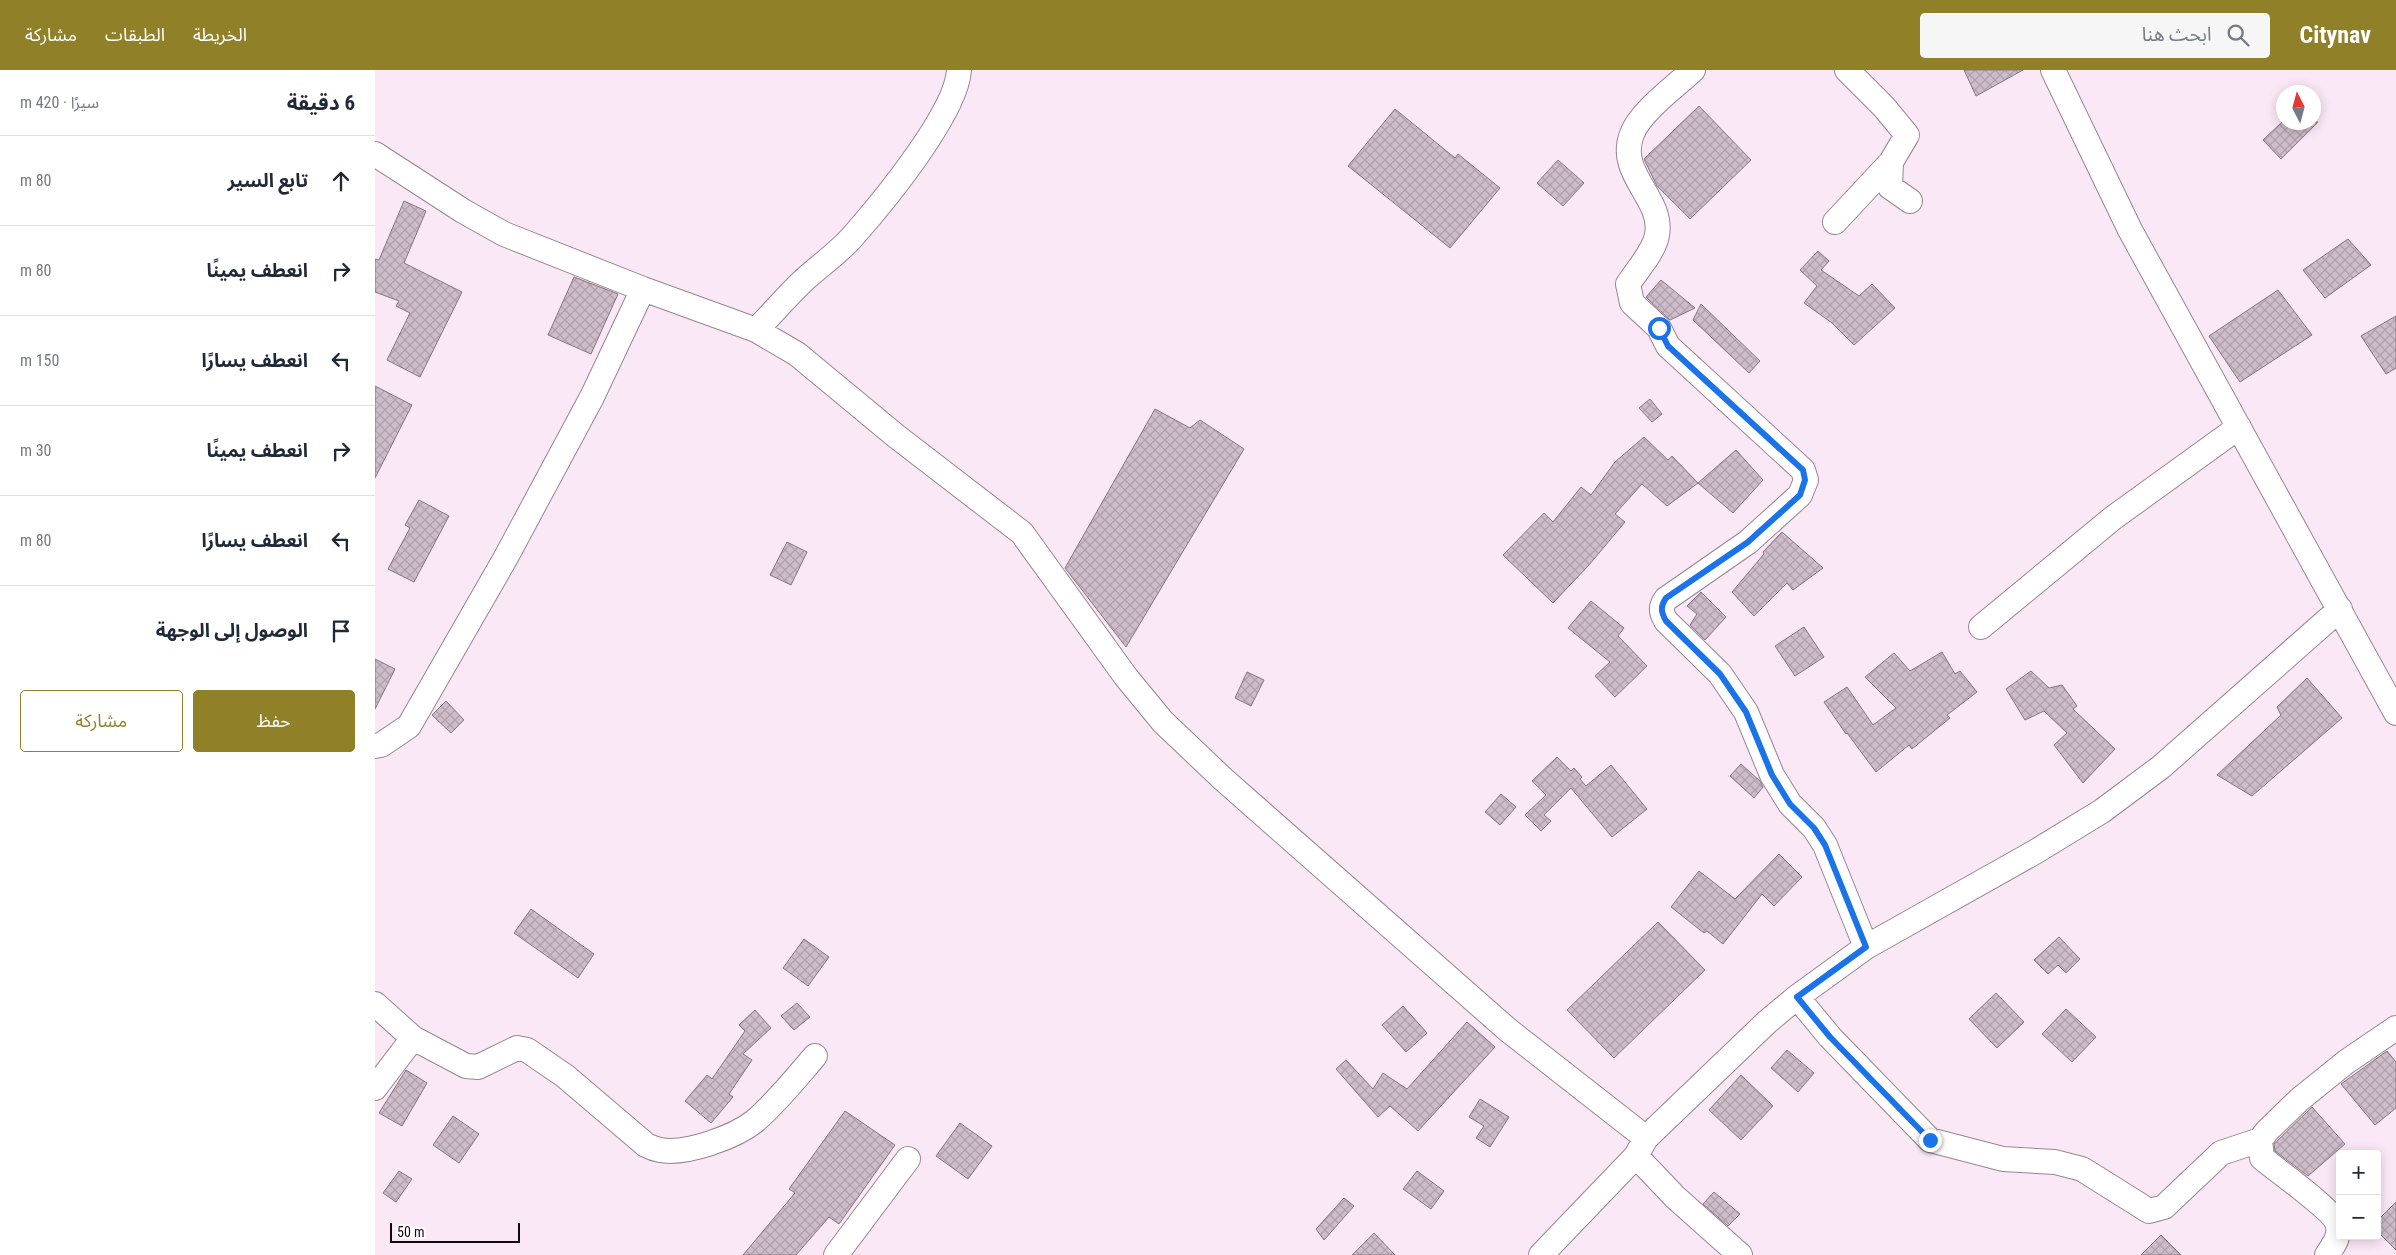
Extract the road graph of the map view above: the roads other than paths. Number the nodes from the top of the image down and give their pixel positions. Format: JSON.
{"nodes":[{"id":1,"x":959,"y":70,"type":"edge"},
{"id":2,"x":1693,"y":70,"type":"edge"},
{"id":3,"x":1847,"y":70,"type":"edge"},
{"id":4,"x":2053,"y":70,"type":"edge"},
{"id":5,"x":375,"y":154,"type":"edge"},
{"id":6,"x":1891,"y":162,"type":"junction"},
{"id":7,"x":1910,"y":200,"type":"dead end"},
{"id":8,"x":1835,"y":222,"type":"dead end"},
{"id":9,"x":643,"y":289,"type":"junction"},
{"id":10,"x":756,"y":330,"type":"junction"},
{"id":11,"x":2239,"y":427,"type":"junction"},
{"id":12,"x":2340,"y":609,"type":"junction"},
{"id":13,"x":1981,"y":627,"type":"dead end"},
{"id":14,"x":2396,"y":713,"type":"edge"},
{"id":15,"x":375,"y":746,"type":"edge"},
{"id":16,"x":1866,"y":947,"type":"junction"},
{"id":17,"x":1797,"y":997,"type":"junction"},
{"id":18,"x":375,"y":1004,"type":"edge"},
{"id":19,"x":2396,"y":1028,"type":"edge"},
{"id":20,"x":413,"y":1038,"type":"junction"},
{"id":21,"x":815,"y":1056,"type":"dead end"},
{"id":22,"x":375,"y":1088,"type":"edge"},
{"id":23,"x":2260,"y":1140,"type":"junction"},
{"id":24,"x":1641,"y":1147,"type":"junction"},
{"id":25,"x":907,"y":1159,"type":"dead end"},
{"id":26,"x":836,"y":1255,"type":"edge"},
{"id":27,"x":1541,"y":1255,"type":"edge"},
{"id":28,"x":1740,"y":1255,"type":"edge"},
{"id":29,"x":2327,"y":1255,"type":"edge"}],
"edges":[{"from":1,"to":10,"type":"street"},
{"from":2,"to":16,"type":"street"},
{"from":3,"to":6,"type":"street"},
{"from":4,"to":11,"type":"street"},
{"from":5,"to":9,"type":"street"},
{"from":6,"to":7,"type":"street"},
{"from":6,"to":8,"type":"street"},
{"from":9,"to":10,"type":"street"},
{"from":9,"to":15,"type":"street"},
{"from":10,"to":24,"type":"street"},
{"from":11,"to":12,"type":"street"},
{"from":11,"to":13,"type":"street"},
{"from":12,"to":14,"type":"street"},
{"from":12,"to":16,"type":"street"},
{"from":16,"to":17,"type":"street"},
{"from":17,"to":23,"type":"street"},
{"from":17,"to":24,"type":"street"},
{"from":18,"to":20,"type":"street"},
{"from":19,"to":23,"type":"street"},
{"from":20,"to":21,"type":"street"},
{"from":20,"to":22,"type":"street"},
{"from":23,"to":29,"type":"street"},
{"from":24,"to":27,"type":"street"},
{"from":24,"to":28,"type":"street"},
{"from":25,"to":26,"type":"street"}]}
